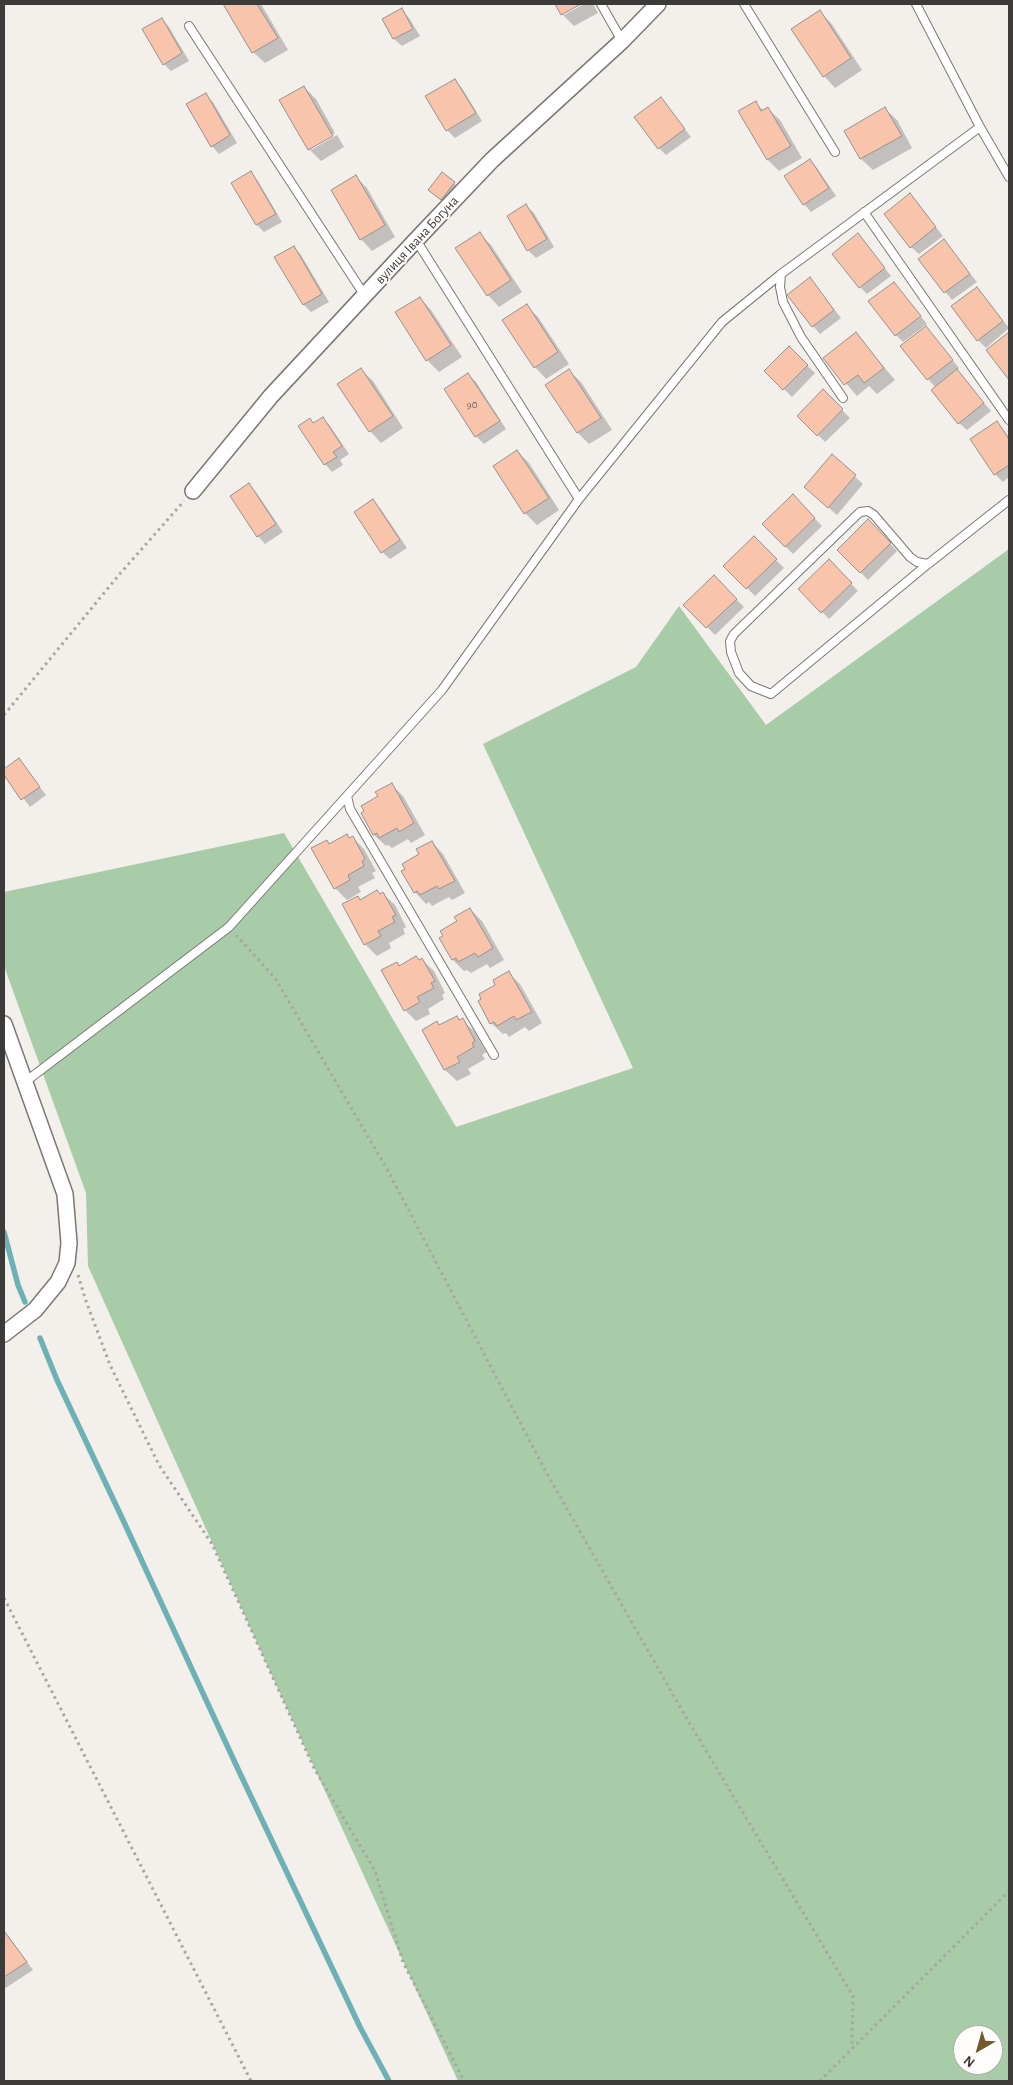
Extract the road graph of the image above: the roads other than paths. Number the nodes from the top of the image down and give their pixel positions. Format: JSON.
{"nodes":[{"id":1,"x":601,"y":4,"type":"edge"},
{"id":2,"x":658,"y":4,"type":"edge"},
{"id":3,"x":744,"y":4,"type":"edge"},
{"id":4,"x":916,"y":4,"type":"edge"},
{"id":5,"x":189,"y":26,"type":"dead end"},
{"id":6,"x":622,"y":41,"type":"junction"},
{"id":7,"x":980,"y":127,"type":"junction"},
{"id":8,"x":835,"y":152,"type":"dead end"},
{"id":9,"x":1005,"y":164,"type":"edge"},
{"id":10,"x":1009,"y":177,"type":"edge"},
{"id":11,"x":864,"y":212,"type":"junction"},
{"id":12,"x":416,"y":240,"type":"junction"},
{"id":13,"x":781,"y":274,"type":"junction"},
{"id":14,"x":365,"y":296,"type":"junction"},
{"id":15,"x":843,"y":398,"type":"dead end"},
{"id":16,"x":1009,"y":420,"type":"edge"},
{"id":17,"x":193,"y":491,"type":"road end"},
{"id":18,"x":579,"y":499,"type":"junction"},
{"id":19,"x":1009,"y":500,"type":"edge"},
{"id":20,"x":928,"y":564,"type":"junction"},
{"id":21,"x":347,"y":796,"type":"junction"},
{"id":22,"x":4,"y":1024,"type":"edge"},
{"id":23,"x":494,"y":1055,"type":"dead end"},
{"id":24,"x":25,"y":1082,"type":"junction"},
{"id":25,"x":4,"y":1334,"type":"edge"}],
"edges":[{"from":1,"to":6,"type":"lane"},
{"from":2,"to":6,"type":"street","name":"вулиця Івана Богуна"},
{"from":3,"to":8,"type":"lane"},
{"from":4,"to":7,"type":"lane"},
{"from":5,"to":14,"type":"lane"},
{"from":6,"to":12,"type":"street","name":"вулиця Івана Богуна"},
{"from":7,"to":9,"type":"lane"},
{"from":7,"to":11,"type":"lane"},
{"from":9,"to":10,"type":"lane"},
{"from":11,"to":13,"type":"lane"},
{"from":11,"to":16,"type":"lane"},
{"from":12,"to":14,"type":"street","name":"вулиця Івана Богуна"},
{"from":12,"to":18,"type":"lane"},
{"from":13,"to":15,"type":"lane"},
{"from":13,"to":18,"type":"lane"},
{"from":14,"to":17,"type":"street","name":"вулиця Івана Богуна"},
{"from":18,"to":21,"type":"lane"},
{"from":19,"to":20,"type":"lane"},
{"from":20,"to":20,"type":"lane"},
{"from":21,"to":23,"type":"lane"},
{"from":21,"to":24,"type":"lane"},
{"from":22,"to":24,"type":"street"},
{"from":24,"to":25,"type":"street"}]}
